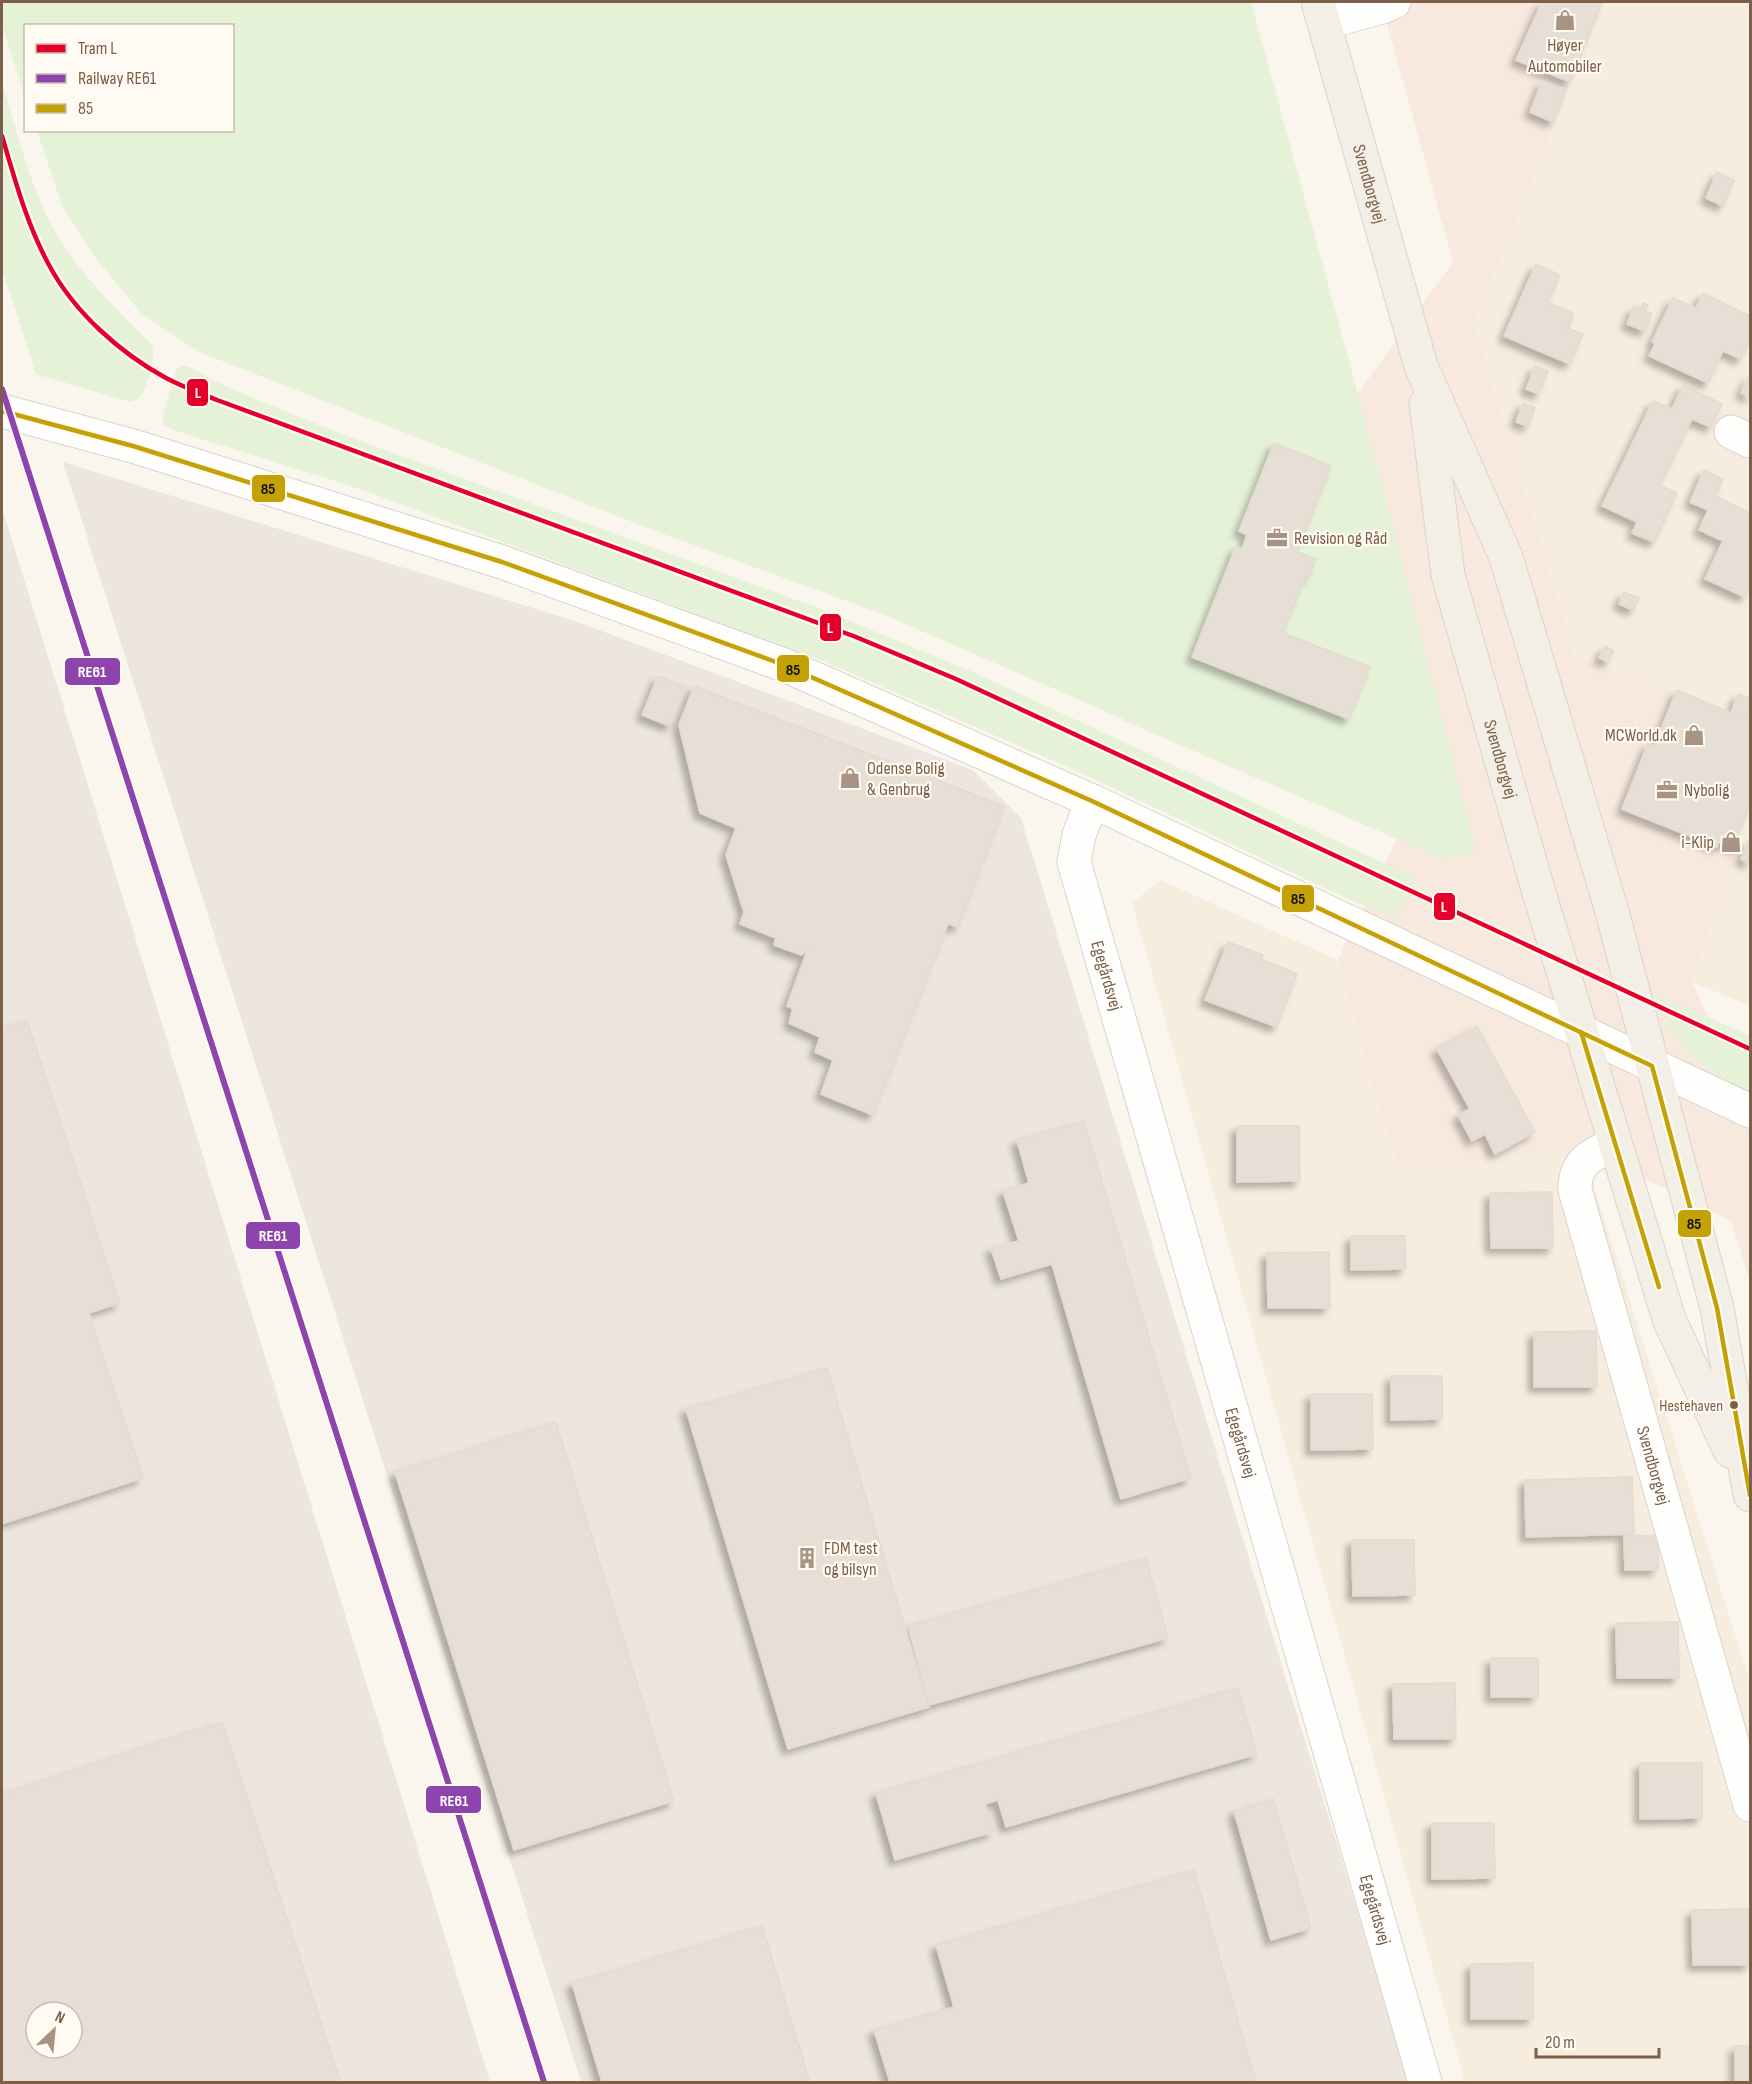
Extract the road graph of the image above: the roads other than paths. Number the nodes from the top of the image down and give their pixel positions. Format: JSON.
{"nodes":[{"id":1,"x":1394,"y":2,"type":"edge"},
{"id":2,"x":1321,"y":12,"type":"edge"},
{"id":3,"x":1421,"y":366,"type":"junction"},
{"id":4,"x":2,"y":411,"type":"edge"},
{"id":5,"x":1092,"y":801,"type":"junction"},
{"id":6,"x":1581,"y":1032,"type":"junction"},
{"id":7,"x":1652,"y":1065,"type":"junction"},
{"id":8,"x":1750,"y":1111,"type":"edge"},
{"id":9,"x":1615,"y":1145,"type":"junction"},
{"id":10,"x":1750,"y":1494,"type":"edge"},
{"id":11,"x":1750,"y":1805,"type":"edge"},
{"id":12,"x":1425,"y":2082,"type":"edge"}],
"edges":[{"from":1,"to":2,"type":"street"},
{"from":2,"to":3,"type":"main road","name":"Svendborgvej"},
{"from":3,"to":6,"type":"main road","name":"Svendborgvej"},
{"from":3,"to":7,"type":"main road","name":"Svendborgvej"},
{"from":4,"to":5,"type":"street"},
{"from":5,"to":6,"type":"street"},
{"from":5,"to":12,"type":"street","name":"Egegårdsvej"},
{"from":6,"to":7,"type":"street"},
{"from":6,"to":9,"type":"main road","name":"Svendborgvej"},
{"from":7,"to":8,"type":"street"},
{"from":7,"to":10,"type":"main road","name":"Svendborgvej"},
{"from":9,"to":10,"type":"main road","name":"Svendborgvej"},
{"from":9,"to":11,"type":"street","name":"Svendborgvej"}]}
